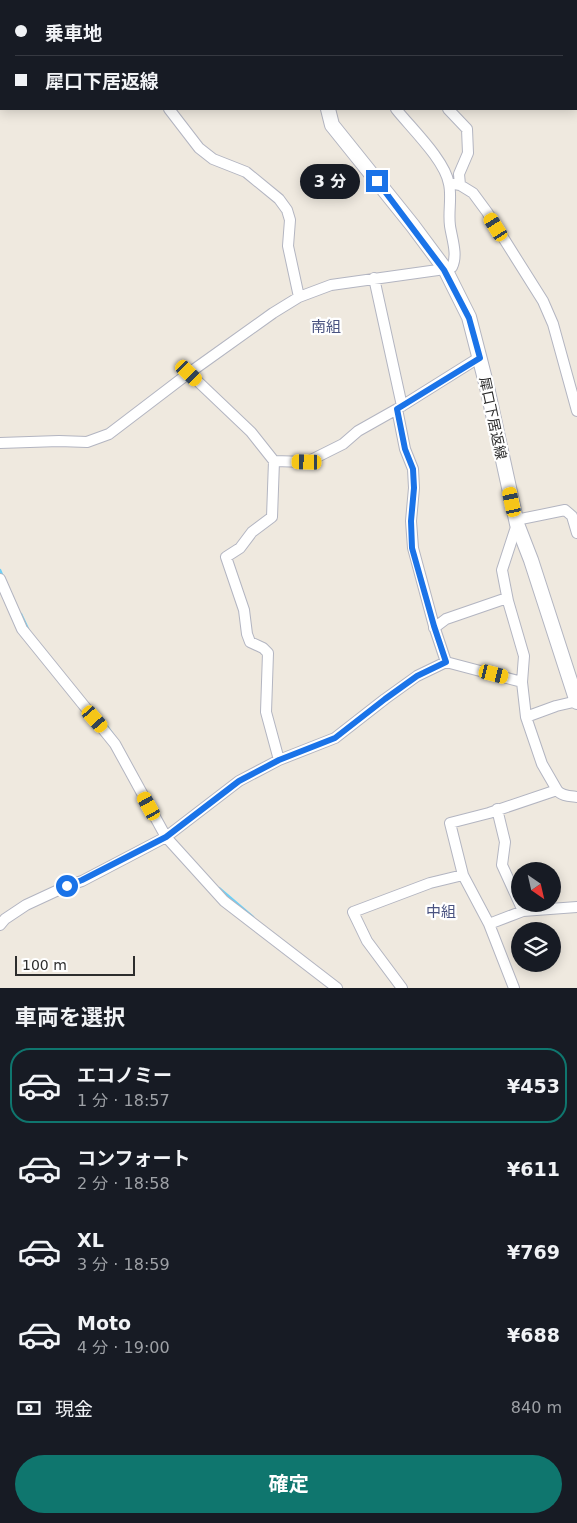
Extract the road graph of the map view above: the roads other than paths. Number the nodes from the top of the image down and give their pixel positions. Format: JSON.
{"nodes":[{"id":1,"x":170,"y":110,"type":"edge"},
{"id":2,"x":328,"y":110,"type":"edge"},
{"id":3,"x":397,"y":110,"type":"edge"},
{"id":4,"x":449,"y":110,"type":"edge"},
{"id":5,"x":454,"y":184,"type":"junction"},
{"id":6,"x":444,"y":270,"type":"junction"},
{"id":7,"x":374,"y":278,"type":"junction"},
{"id":8,"x":299,"y":297,"type":"junction"},
{"id":9,"x":480,"y":358,"type":"junction"},
{"id":10,"x":189,"y":373,"type":"junction"},
{"id":11,"x":400,"y":407,"type":"junction"},
{"id":12,"x":577,"y":411,"type":"edge"},
{"id":13,"x":0,"y":443,"type":"edge"},
{"id":14,"x":274,"y":462,"type":"junction"},
{"id":15,"x":516,"y":522,"type":"junction"},
{"id":16,"x":577,"y":533,"type":"edge"},
{"id":17,"x":0,"y":579,"type":"edge"},
{"id":18,"x":508,"y":598,"type":"junction"},
{"id":19,"x":434,"y":628,"type":"junction"},
{"id":20,"x":446,"y":662,"type":"junction"},
{"id":21,"x":522,"y":682,"type":"junction"},
{"id":22,"x":577,"y":701,"type":"edge"},
{"id":23,"x":526,"y":717,"type":"junction"},
{"id":24,"x":279,"y":760,"type":"junction"},
{"id":25,"x":557,"y":790,"type":"junction"},
{"id":26,"x":577,"y":797,"type":"edge"},
{"id":27,"x":497,"y":809,"type":"junction"},
{"id":28,"x":166,"y":837,"type":"junction"},
{"id":29,"x":463,"y":875,"type":"junction"},
{"id":30,"x":511,"y":884,"type":"edge"},
{"id":31,"x":577,"y":907,"type":"edge"},
{"id":32,"x":561,"y":908,"type":"edge"},
{"id":33,"x":520,"y":912,"type":"edge"},
{"id":34,"x":489,"y":924,"type":"junction"},
{"id":35,"x":0,"y":925,"type":"edge"},
{"id":36,"x":337,"y":988,"type":"edge"},
{"id":37,"x":402,"y":988,"type":"edge"},
{"id":38,"x":514,"y":988,"type":"edge"}],
"edges":[{"from":1,"to":8,"type":"street"},
{"from":2,"to":6,"type":"main road","name":"犀口下居返線"},
{"from":3,"to":5,"type":"street"},
{"from":4,"to":5,"type":"street"},
{"from":5,"to":6,"type":"street"},
{"from":5,"to":12,"type":"street"},
{"from":6,"to":7,"type":"street"},
{"from":6,"to":9,"type":"main road","name":"犀口下居返線"},
{"from":7,"to":8,"type":"street"},
{"from":7,"to":11,"type":"street"},
{"from":8,"to":10,"type":"street"},
{"from":9,"to":11,"type":"street"},
{"from":9,"to":15,"type":"main road","name":"犀口下居返線"},
{"from":10,"to":13,"type":"street"},
{"from":10,"to":14,"type":"street"},
{"from":11,"to":14,"type":"street"},
{"from":11,"to":19,"type":"street"},
{"from":14,"to":24,"type":"street"},
{"from":15,"to":16,"type":"street"},
{"from":15,"to":18,"type":"street"},
{"from":15,"to":22,"type":"main road","name":"犀口下居返線"},
{"from":17,"to":28,"type":"street"},
{"from":18,"to":19,"type":"street"},
{"from":18,"to":21,"type":"street"},
{"from":19,"to":20,"type":"street"},
{"from":20,"to":21,"type":"street"},
{"from":20,"to":24,"type":"street"},
{"from":21,"to":23,"type":"street"},
{"from":22,"to":23,"type":"street"},
{"from":23,"to":25,"type":"street"},
{"from":24,"to":28,"type":"street"},
{"from":25,"to":26,"type":"street"},
{"from":25,"to":27,"type":"street"},
{"from":27,"to":29,"type":"street"},
{"from":27,"to":30,"type":"street"},
{"from":28,"to":35,"type":"street"},
{"from":28,"to":36,"type":"street"},
{"from":29,"to":34,"type":"street"},
{"from":29,"to":37,"type":"street"},
{"from":31,"to":32,"type":"street"},
{"from":33,"to":34,"type":"street"},
{"from":34,"to":38,"type":"street"}]}
